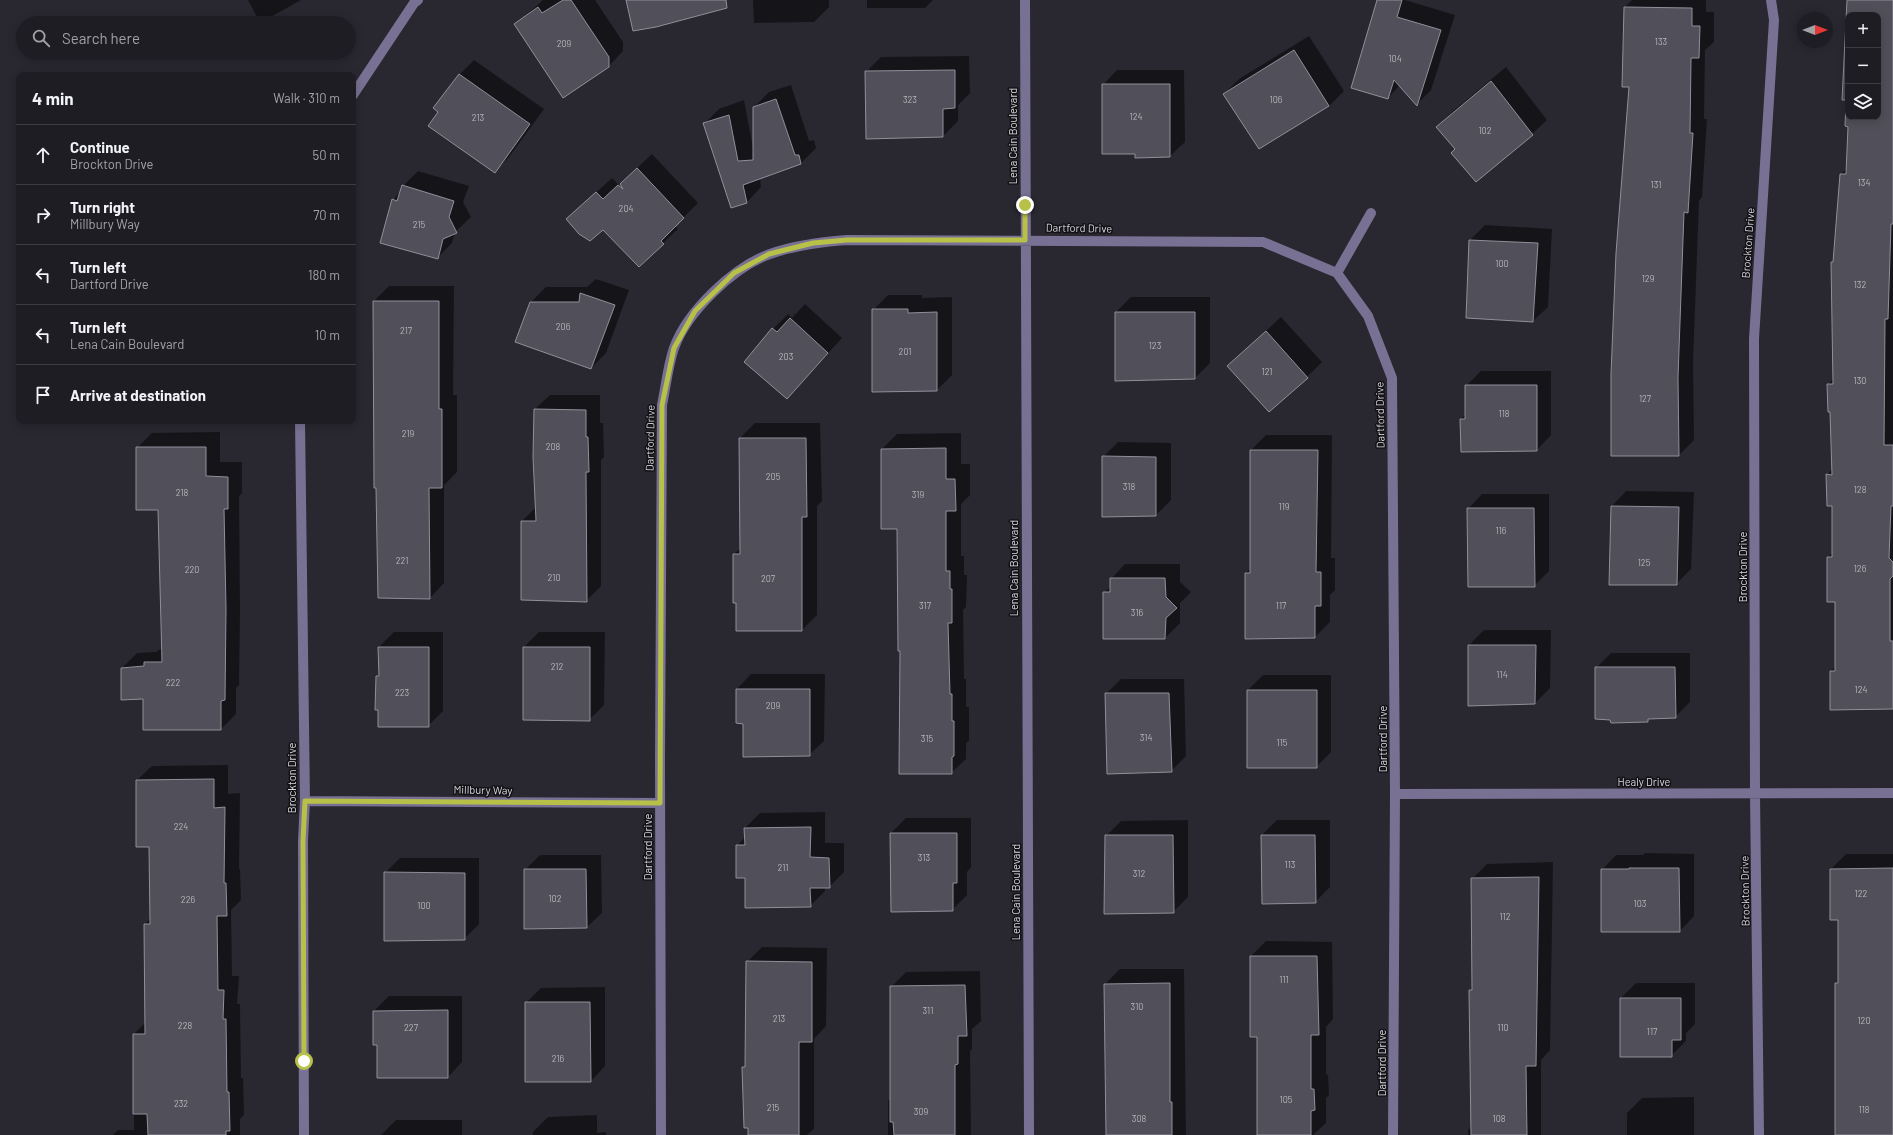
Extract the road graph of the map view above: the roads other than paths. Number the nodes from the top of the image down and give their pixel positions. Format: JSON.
{"nodes":[{"id":1,"x":1025,"y":0,"type":"edge"},
{"id":2,"x":1771,"y":0,"type":"edge"},
{"id":3,"x":414,"y":1,"type":"edge"},
{"id":4,"x":356,"y":90,"type":"edge"},
{"id":5,"x":1371,"y":213,"type":"dead end"},
{"id":6,"x":1025,"y":240,"type":"junction"},
{"id":7,"x":1337,"y":273,"type":"junction"},
{"id":8,"x":300,"y":424,"type":"edge"},
{"id":9,"x":1893,"y":793,"type":"edge"},
{"id":10,"x":1395,"y":794,"type":"junction"},
{"id":11,"x":1755,"y":794,"type":"junction"},
{"id":12,"x":305,"y":801,"type":"junction"},
{"id":13,"x":660,"y":803,"type":"junction"},
{"id":14,"x":304,"y":1135,"type":"edge"},
{"id":15,"x":661,"y":1135,"type":"edge"},
{"id":16,"x":1029,"y":1135,"type":"edge"},
{"id":17,"x":1393,"y":1135,"type":"edge"},
{"id":18,"x":1759,"y":1135,"type":"edge"}],
"edges":[{"from":1,"to":6,"type":"street","name":"Lena Cain Boulevard"},
{"from":2,"to":11,"type":"street","name":"Brockton Drive"},
{"from":3,"to":4,"type":"street"},
{"from":5,"to":7,"type":"street"},
{"from":6,"to":7,"type":"street","name":"Dartford Drive"},
{"from":6,"to":13,"type":"street","name":"Dartford Drive"},
{"from":6,"to":16,"type":"street","name":"Lena Cain Boulevard"},
{"from":7,"to":10,"type":"street","name":"Dartford Drive"},
{"from":8,"to":12,"type":"street","name":"Brockton Drive"},
{"from":9,"to":11,"type":"street","name":"Healy Drive"},
{"from":10,"to":11,"type":"street","name":"Healy Drive"},
{"from":10,"to":17,"type":"street","name":"Dartford Drive"},
{"from":11,"to":18,"type":"street","name":"Brockton Drive"},
{"from":12,"to":13,"type":"street","name":"Millbury Way"},
{"from":12,"to":14,"type":"street","name":"Brockton Drive"},
{"from":13,"to":15,"type":"street","name":"Dartford Drive"}]}
